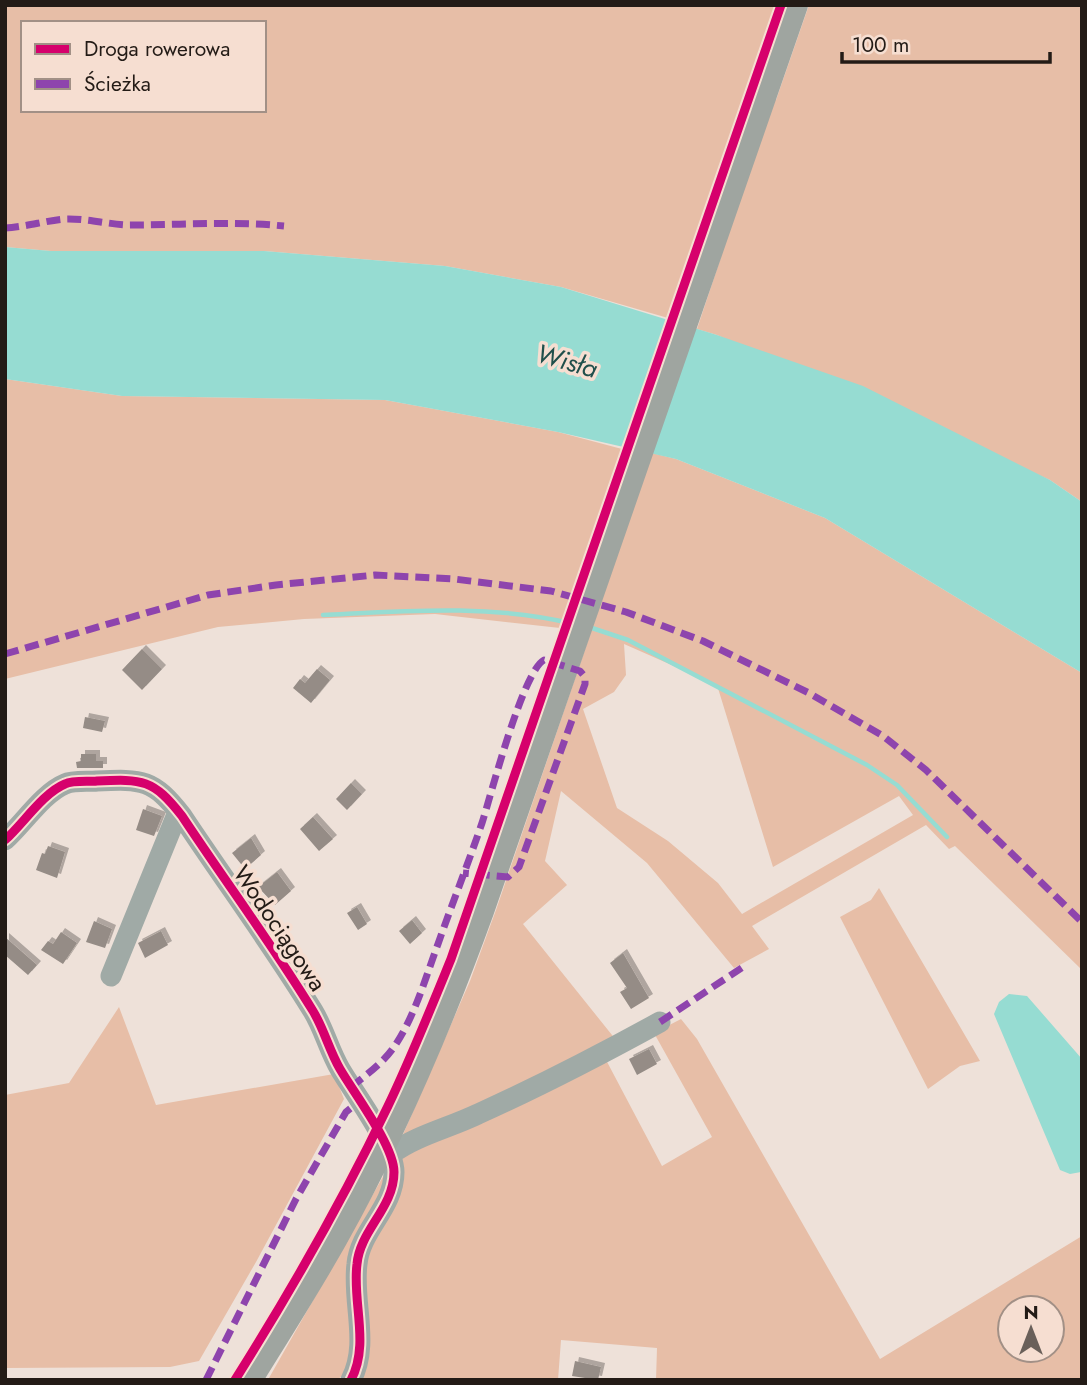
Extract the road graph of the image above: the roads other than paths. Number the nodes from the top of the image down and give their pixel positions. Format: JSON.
{"nodes":[{"id":1,"x":795,"y":5,"type":"edge"},
{"id":2,"x":178,"y":812,"type":"junction"},
{"id":3,"x":5,"y":840,"type":"edge"},
{"id":4,"x":111,"y":976,"type":"dead end"},
{"id":5,"x":660,"y":1022,"type":"dead end"},
{"id":6,"x":391,"y":1154,"type":"junction"},
{"id":7,"x":254,"y":1371,"type":"edge"},
{"id":8,"x":351,"y":1380,"type":"edge"}],
"edges":[{"from":1,"to":7,"type":"main road"},
{"from":2,"to":3,"type":"street","name":"Wodociągowa"},
{"from":2,"to":4,"type":"street"},
{"from":2,"to":6,"type":"street","name":"Wodociągowa"},
{"from":5,"to":6,"type":"street"},
{"from":6,"to":8,"type":"street"}]}
